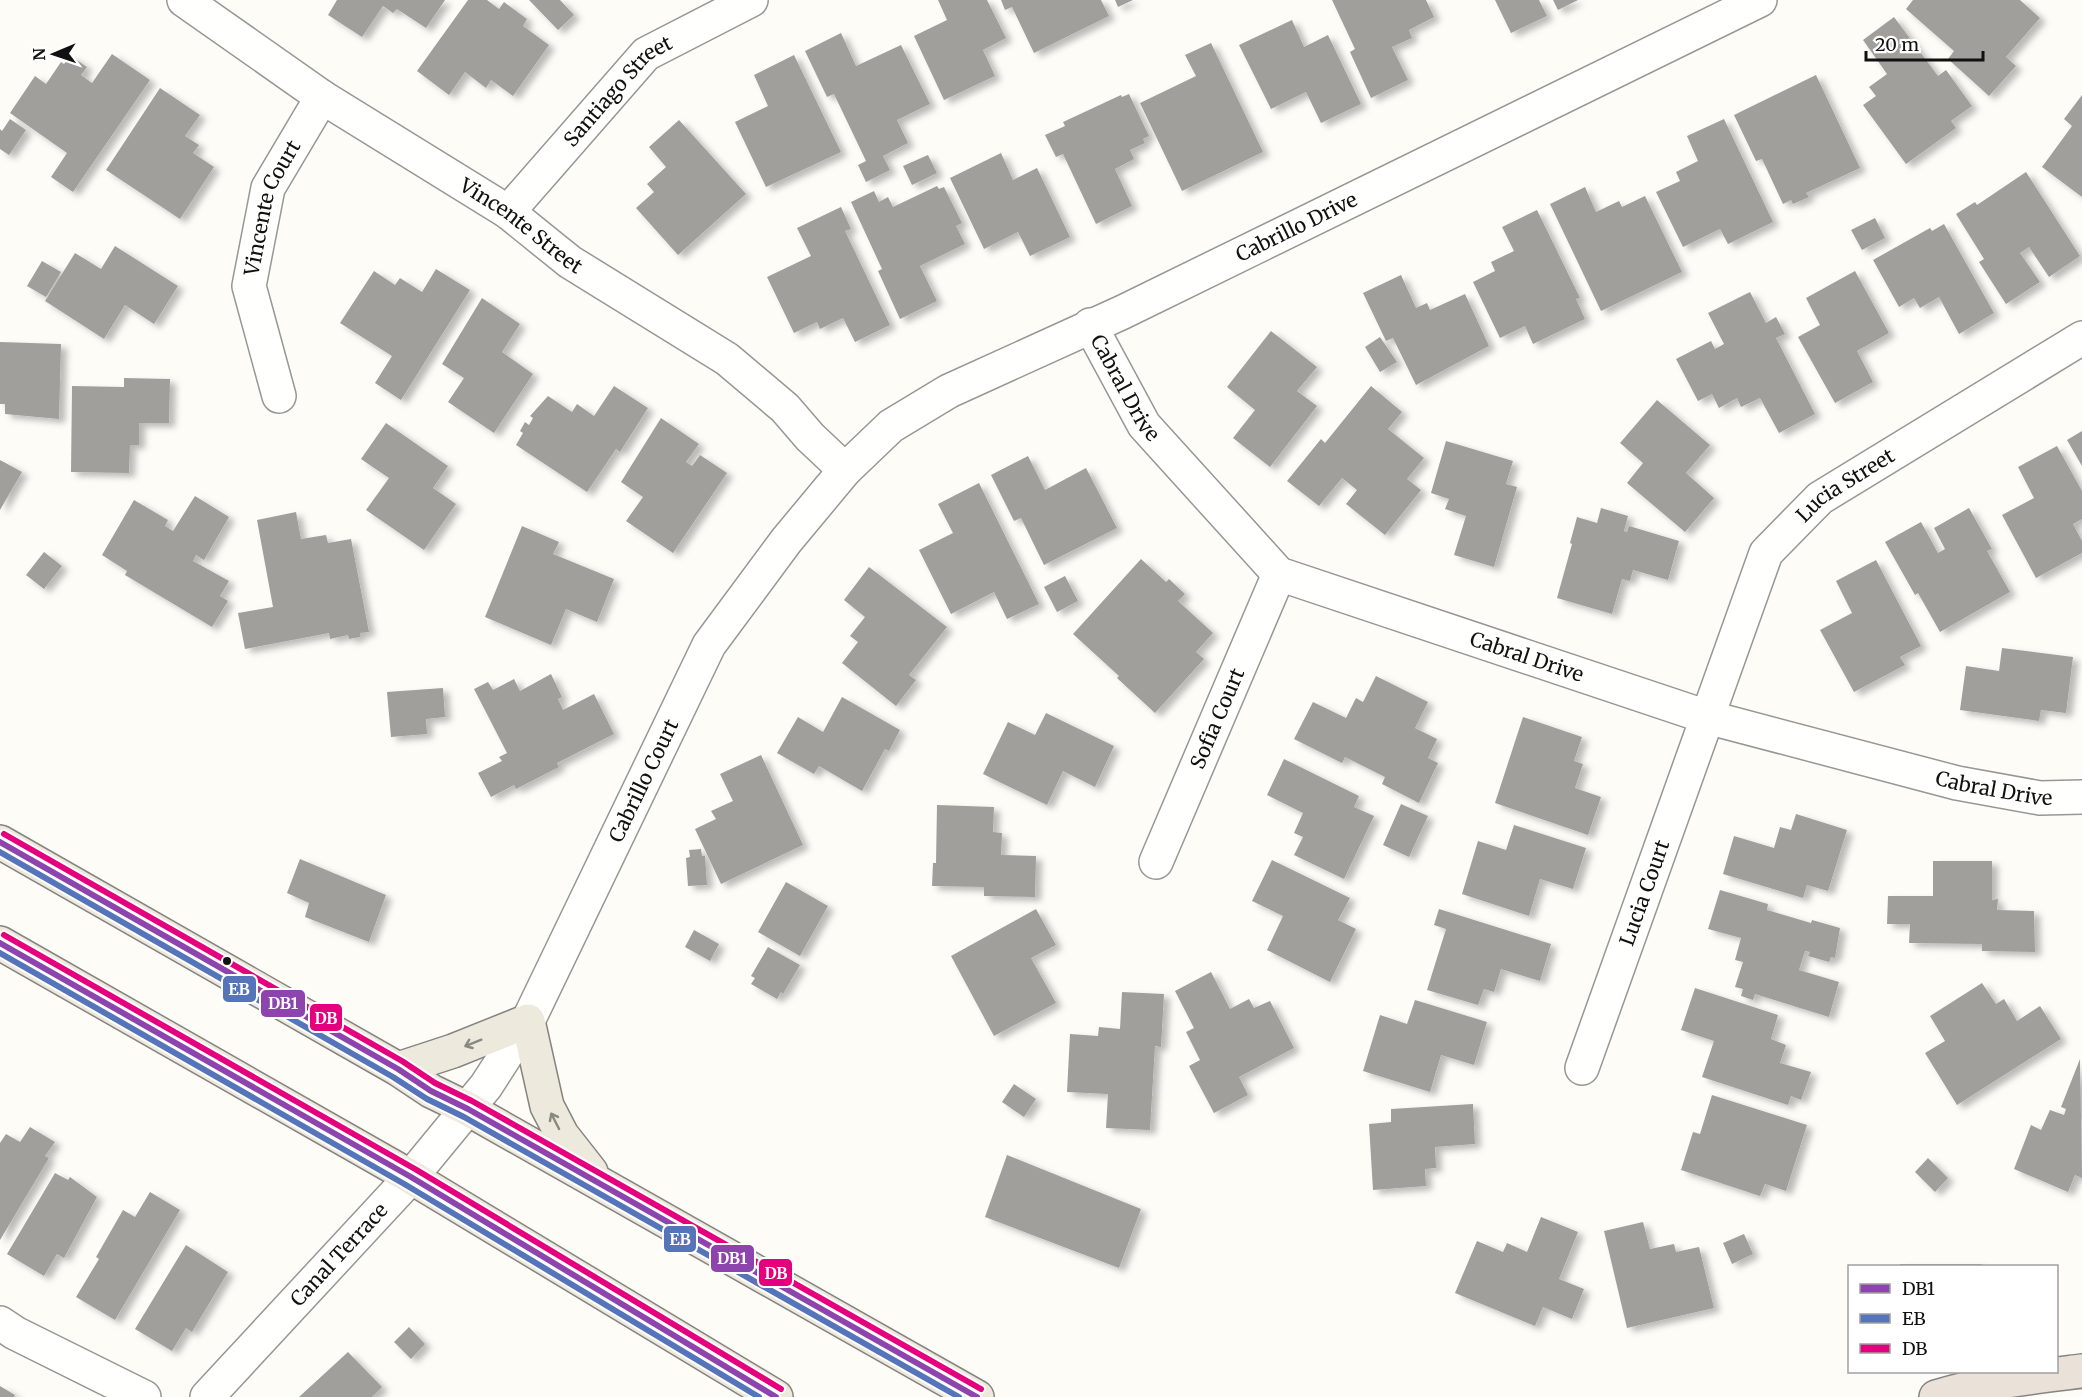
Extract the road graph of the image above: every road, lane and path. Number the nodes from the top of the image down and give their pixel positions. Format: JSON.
{"nodes":[{"id":1,"x":184,"y":0,"type":"edge"},
{"id":2,"x":751,"y":0,"type":"edge"},
{"id":3,"x":1760,"y":0,"type":"edge"},
{"id":4,"x":322,"y":97,"type":"junction"},
{"id":5,"x":508,"y":212,"type":"junction"},
{"id":6,"x":1090,"y":326,"type":"junction"},
{"id":7,"x":2082,"y":338,"type":"edge"},
{"id":8,"x":279,"y":396,"type":"dead end"},
{"id":9,"x":845,"y":470,"type":"junction"},
{"id":10,"x":1279,"y":574,"type":"junction"},
{"id":11,"x":1707,"y":717,"type":"junction"},
{"id":12,"x":2082,"y":797,"type":"edge"},
{"id":13,"x":0,"y":842,"type":"edge"},
{"id":14,"x":1156,"y":862,"type":"dead end"},
{"id":15,"x":0,"y":943,"type":"edge"},
{"id":16,"x":528,"y":1022,"type":"junction"},
{"id":17,"x":1582,"y":1068,"type":"dead end"},
{"id":18,"x":398,"y":1069,"type":"junction"},
{"id":19,"x":468,"y":1109,"type":"junction"},
{"id":20,"x":411,"y":1177,"type":"junction"},
{"id":21,"x":602,"y":1185,"type":"junction"},
{"id":22,"x":0,"y":1323,"type":"edge"},
{"id":23,"x":2082,"y":1371,"type":"edge"},
{"id":24,"x":144,"y":1397,"type":"edge"},
{"id":25,"x":207,"y":1397,"type":"edge"},
{"id":26,"x":776,"y":1397,"type":"edge"},
{"id":27,"x":977,"y":1397,"type":"edge"},
{"id":28,"x":1936,"y":1397,"type":"edge"}],
"edges":[{"from":1,"to":4,"type":"street","name":"Vincente Street"},
{"from":2,"to":5,"type":"street","name":"Santiago Street"},
{"from":3,"to":6,"type":"street","name":"Cabrillo Drive"},
{"from":4,"to":5,"type":"street","name":"Vincente Street"},
{"from":4,"to":8,"type":"street","name":"Vincente Court"},
{"from":5,"to":9,"type":"street","name":"Vincente Street"},
{"from":6,"to":9,"type":"street","name":"Cabrillo Drive"},
{"from":6,"to":10,"type":"street","name":"Cabral Drive"},
{"from":7,"to":11,"type":"street","name":"Lucia Street"},
{"from":9,"to":16,"type":"street","name":"Cabrillo Court"},
{"from":10,"to":11,"type":"street","name":"Cabral Drive"},
{"from":10,"to":14,"type":"street","name":"Sofia Court"},
{"from":11,"to":12,"type":"street","name":"Cabral Drive"},
{"from":11,"to":17,"type":"street","name":"Lucia Court"},
{"from":13,"to":18,"type":"main road"},
{"from":15,"to":20,"type":"main road"},
{"from":16,"to":18,"type":"main road","one_way":true},
{"from":16,"to":19,"type":"street","name":"Cabrillo Court"},
{"from":21,"to":16,"type":"main road","one_way":true},
{"from":18,"to":19,"type":"main road"},
{"from":19,"to":20,"type":"street","name":"Canal Terrace"},
{"from":19,"to":21,"type":"main road"},
{"from":20,"to":25,"type":"street","name":"Canal Terrace"},
{"from":20,"to":26,"type":"main road"},
{"from":21,"to":27,"type":"main road"},
{"from":22,"to":24,"type":"street"},
{"from":23,"to":28,"type":"highway"}]}
